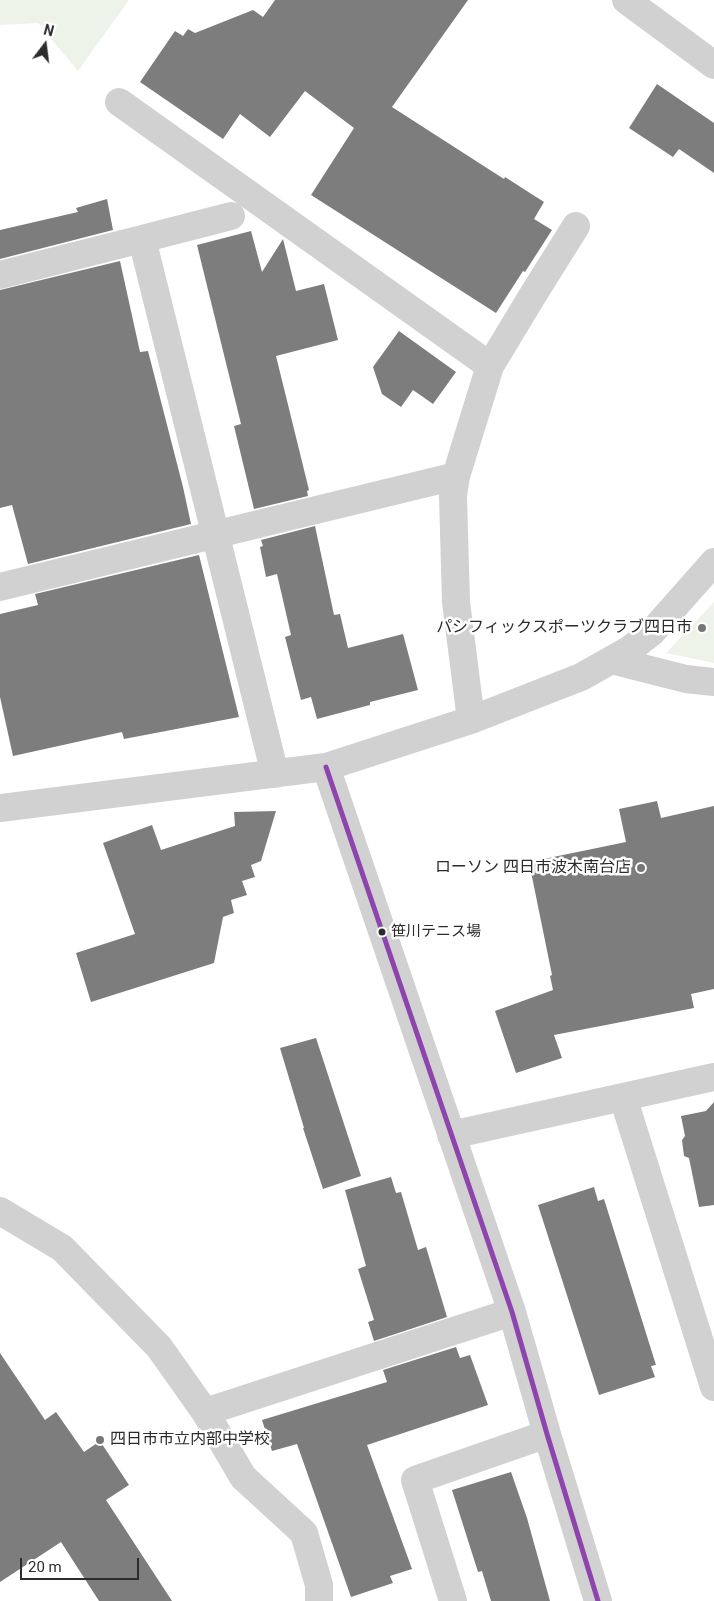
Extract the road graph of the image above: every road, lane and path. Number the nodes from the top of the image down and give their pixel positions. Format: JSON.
{"nodes":[{"id":1,"x":626,"y":0,"type":"edge"},
{"id":2,"x":714,"y":65,"type":"edge"},
{"id":3,"x":119,"y":102,"type":"dead end"},
{"id":4,"x":232,"y":216,"type":"dead end"},
{"id":5,"x":576,"y":226,"type":"dead end"},
{"id":6,"x":142,"y":239,"type":"junction"},
{"id":7,"x":0,"y":275,"type":"edge"},
{"id":8,"x":490,"y":366,"type":"junction"},
{"id":9,"x":456,"y":476,"type":"junction"},
{"id":10,"x":215,"y":535,"type":"junction"},
{"id":11,"x":714,"y":562,"type":"edge"},
{"id":12,"x":0,"y":587,"type":"edge"},
{"id":13,"x":611,"y":660,"type":"junction"},
{"id":14,"x":714,"y":682,"type":"edge"},
{"id":15,"x":471,"y":720,"type":"junction"},
{"id":16,"x":326,"y":767,"type":"junction"},
{"id":17,"x":275,"y":774,"type":"junction"},
{"id":18,"x":0,"y":808,"type":"edge"},
{"id":19,"x":714,"y":1077,"type":"edge"},
{"id":20,"x":623,"y":1096,"type":"junction"},
{"id":21,"x":450,"y":1135,"type":"junction"},
{"id":22,"x":0,"y":1211,"type":"edge"},
{"id":23,"x":512,"y":1312,"type":"junction"},
{"id":24,"x":714,"y":1387,"type":"edge"},
{"id":25,"x":205,"y":1412,"type":"junction"},
{"id":26,"x":547,"y":1434,"type":"junction"},
{"id":27,"x":320,"y":1601,"type":"edge"},
{"id":28,"x":454,"y":1601,"type":"edge"},
{"id":29,"x":598,"y":1601,"type":"edge"}],
"edges":[{"from":1,"to":2,"type":"street"},
{"from":3,"to":8,"type":"street"},
{"from":4,"to":6,"type":"street"},
{"from":5,"to":8,"type":"street"},
{"from":6,"to":7,"type":"street"},
{"from":6,"to":10,"type":"street"},
{"from":8,"to":9,"type":"street"},
{"from":9,"to":10,"type":"street"},
{"from":9,"to":15,"type":"street"},
{"from":10,"to":12,"type":"street"},
{"from":10,"to":17,"type":"street"},
{"from":11,"to":13,"type":"street"},
{"from":13,"to":14,"type":"street"},
{"from":13,"to":15,"type":"street"},
{"from":15,"to":16,"type":"street"},
{"from":16,"to":17,"type":"street"},
{"from":16,"to":21,"type":"street"},
{"from":17,"to":18,"type":"street"},
{"from":19,"to":20,"type":"street"},
{"from":20,"to":21,"type":"street"},
{"from":20,"to":24,"type":"street"},
{"from":21,"to":23,"type":"street"},
{"from":22,"to":25,"type":"street"},
{"from":23,"to":25,"type":"street"},
{"from":23,"to":26,"type":"street"},
{"from":25,"to":27,"type":"street"},
{"from":26,"to":28,"type":"street"},
{"from":26,"to":29,"type":"street"}]}
